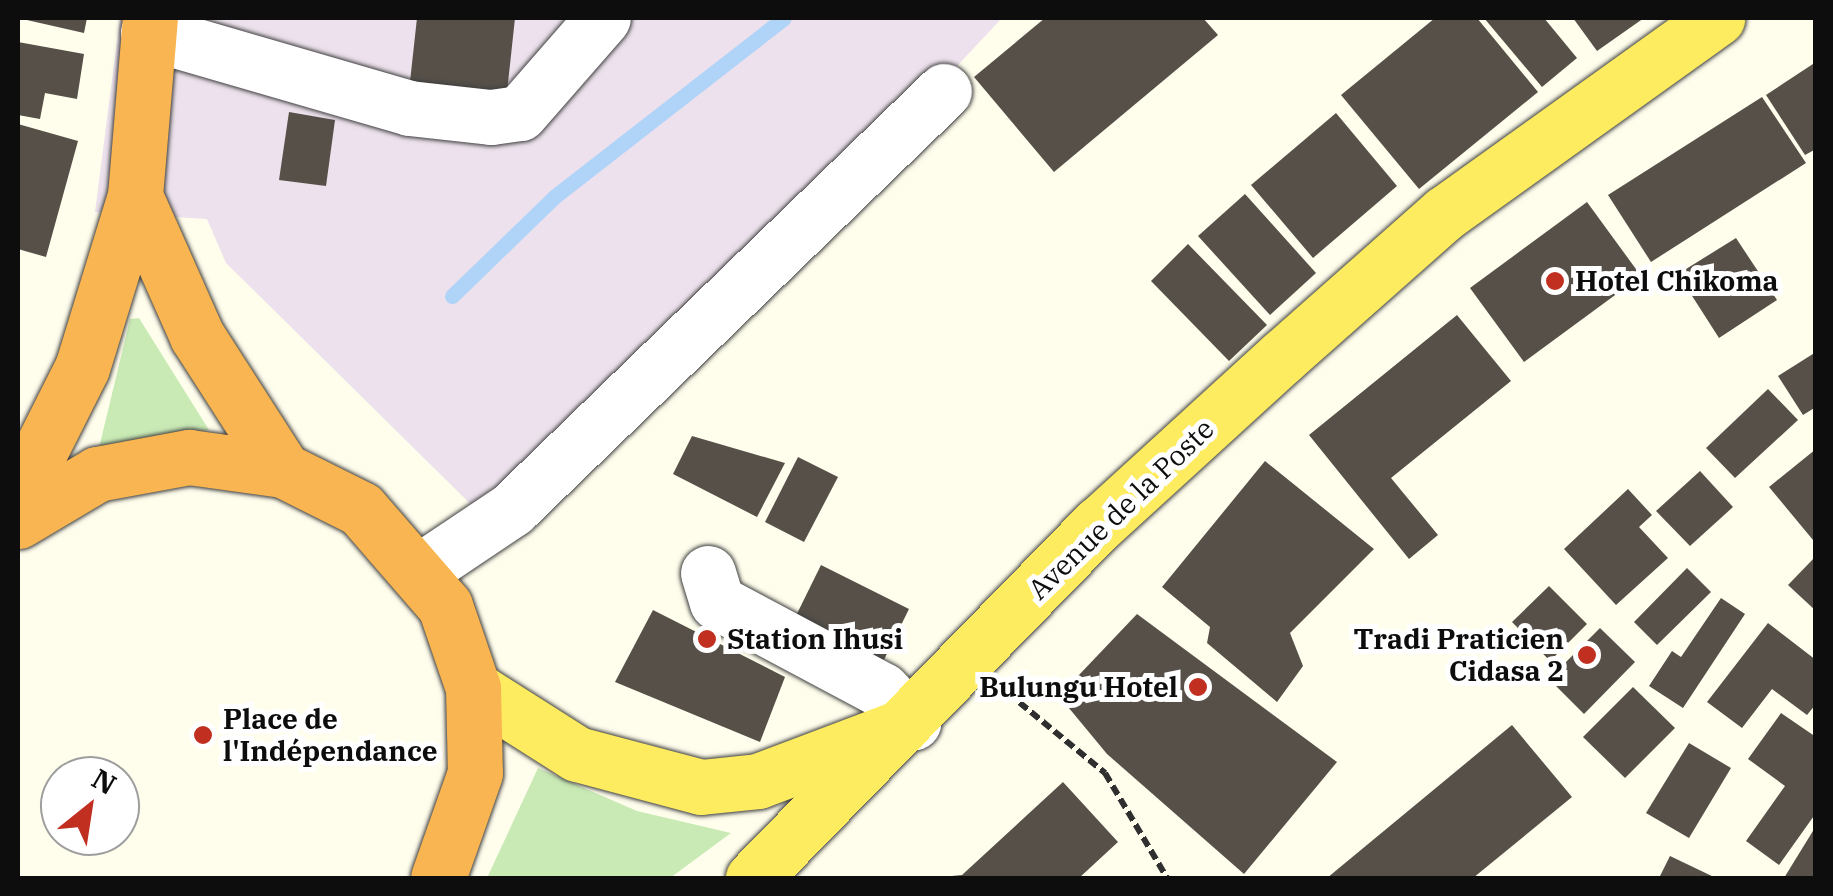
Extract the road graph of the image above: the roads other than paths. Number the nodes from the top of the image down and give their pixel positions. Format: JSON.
{"nodes":[{"id":1,"x":603,"y":18,"type":"edge"},
{"id":2,"x":1716,"y":18,"type":"edge"},
{"id":3,"x":149,"y":25,"type":"edge"},
{"id":4,"x":944,"y":91,"type":"dead end"},
{"id":5,"x":135,"y":196,"type":"junction"},
{"id":6,"x":283,"y":470,"type":"junction"},
{"id":7,"x":18,"y":494,"type":"edge"},
{"id":8,"x":18,"y":521,"type":"edge"},
{"id":9,"x":422,"y":570,"type":"junction"},
{"id":10,"x":708,"y":573,"type":"dead end"},
{"id":11,"x":473,"y":688,"type":"junction"},
{"id":12,"x":913,"y":722,"type":"junction"},
{"id":13,"x":438,"y":878,"type":"edge"},
{"id":14,"x":753,"y":878,"type":"edge"}],
"edges":[{"from":1,"to":3,"type":"street"},
{"from":2,"to":12,"type":"main road","name":"Avenue de la Poste"},
{"from":3,"to":5,"type":"highway"},
{"from":4,"to":9,"type":"street"},
{"from":5,"to":6,"type":"highway"},
{"from":5,"to":7,"type":"highway"},
{"from":6,"to":8,"type":"highway"},
{"from":6,"to":9,"type":"highway"},
{"from":9,"to":11,"type":"highway"},
{"from":10,"to":12,"type":"street"},
{"from":11,"to":12,"type":"main road","name":"Avenue de la Poste"},
{"from":11,"to":13,"type":"highway"},
{"from":12,"to":14,"type":"main road"}]}
